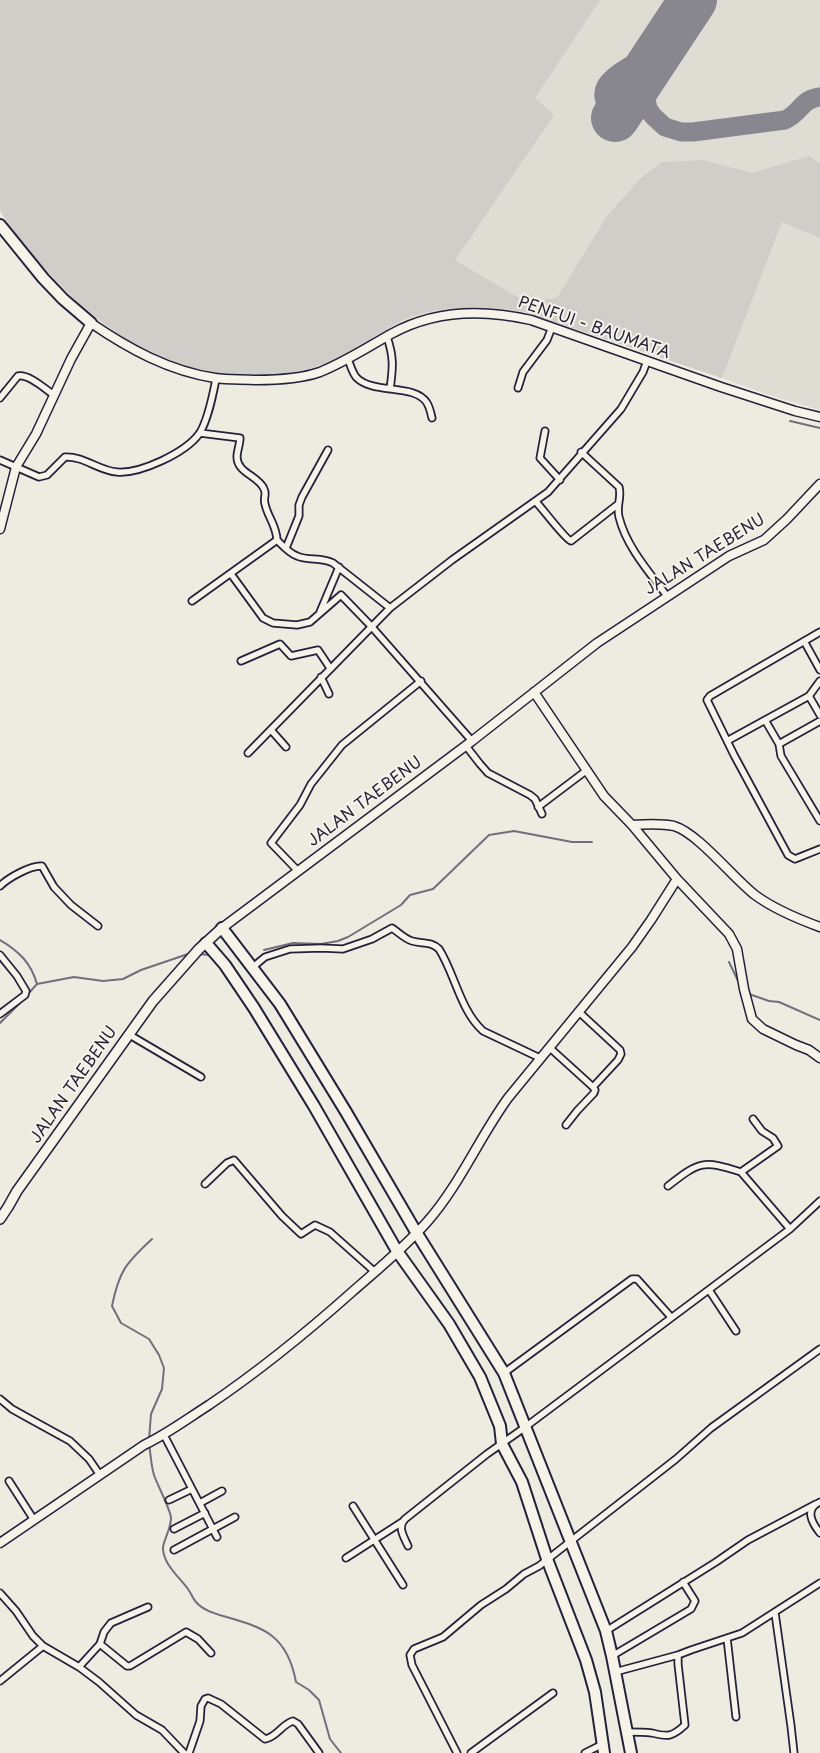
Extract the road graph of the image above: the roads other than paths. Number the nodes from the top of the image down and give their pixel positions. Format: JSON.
{"nodes":[{"id":1,"x":0,"y":225,"type":"edge"},
{"id":2,"x":91,"y":323,"type":"junction"},
{"id":3,"x":552,"y":327,"type":"junction"},
{"id":4,"x":387,"y":337,"type":"junction"},
{"id":5,"x":348,"y":359,"type":"junction"},
{"id":6,"x":647,"y":362,"type":"junction"},
{"id":7,"x":216,"y":378,"type":"junction"},
{"id":8,"x":518,"y":388,"type":"dead end"},
{"id":9,"x":390,"y":389,"type":"junction"},
{"id":10,"x":54,"y":395,"type":"junction"},
{"id":11,"x":0,"y":398,"type":"edge"},
{"id":12,"x":820,"y":417,"type":"edge"},
{"id":13,"x":432,"y":418,"type":"dead end"},
{"id":14,"x":545,"y":431,"type":"dead end"},
{"id":15,"x":200,"y":433,"type":"junction"},
{"id":16,"x":328,"y":450,"type":"dead end"},
{"id":17,"x":581,"y":452,"type":"junction"},
{"id":18,"x":0,"y":460,"type":"edge"},
{"id":19,"x":16,"y":467,"type":"junction"},
{"id":20,"x":560,"y":480,"type":"junction"},
{"id":21,"x":820,"y":484,"type":"edge"},
{"id":22,"x":536,"y":502,"type":"junction"},
{"id":23,"x":617,"y":505,"type":"junction"},
{"id":24,"x":0,"y":529,"type":"edge"},
{"id":25,"x":277,"y":540,"type":"junction"},
{"id":26,"x":286,"y":548,"type":"junction"},
{"id":27,"x":339,"y":567,"type":"junction"},
{"id":28,"x":232,"y":574,"type":"junction"},
{"id":29,"x":667,"y":596,"type":"junction"},
{"id":30,"x":192,"y":601,"type":"dead end"},
{"id":31,"x":390,"y":608,"type":"junction"},
{"id":32,"x":320,"y":614,"type":"junction"},
{"id":33,"x":371,"y":626,"type":"junction"},
{"id":34,"x":820,"y":632,"type":"edge"},
{"id":35,"x":804,"y":641,"type":"junction"},
{"id":36,"x":241,"y":660,"type":"dead end"},
{"id":37,"x":330,"y":668,"type":"junction"},
{"id":38,"x":820,"y":670,"type":"edge"},
{"id":39,"x":321,"y":677,"type":"junction"},
{"id":40,"x":420,"y":681,"type":"junction"},
{"id":41,"x":820,"y":681,"type":"edge"},
{"id":42,"x":534,"y":692,"type":"junction"},
{"id":43,"x":329,"y":694,"type":"dead end"},
{"id":44,"x":809,"y":696,"type":"junction"},
{"id":45,"x":820,"y":715,"type":"edge"},
{"id":46,"x":765,"y":720,"type":"junction"},
{"id":47,"x":820,"y":721,"type":"edge"},
{"id":48,"x":271,"y":730,"type":"junction"},
{"id":49,"x":727,"y":741,"type":"junction"},
{"id":50,"x":469,"y":743,"type":"junction"},
{"id":51,"x":779,"y":744,"type":"junction"},
{"id":52,"x":286,"y":747,"type":"dead end"},
{"id":53,"x":248,"y":752,"type":"dead end"},
{"id":54,"x":587,"y":770,"type":"junction"},
{"id":55,"x":538,"y":807,"type":"junction"},
{"id":56,"x":542,"y":814,"type":"dead end"},
{"id":57,"x":820,"y":821,"type":"edge"},
{"id":58,"x":632,"y":825,"type":"junction"},
{"id":59,"x":820,"y":849,"type":"edge"},
{"id":60,"x":298,"y":871,"type":"junction"},
{"id":61,"x":677,"y":879,"type":"junction"},
{"id":62,"x":0,"y":886,"type":"edge"},
{"id":63,"x":98,"y":926,"type":"dead end"},
{"id":64,"x":820,"y":927,"type":"edge"},
{"id":65,"x":222,"y":928,"type":"junction"},
{"id":66,"x":202,"y":946,"type":"junction"},
{"id":67,"x":0,"y":955,"type":"edge"},
{"id":68,"x":253,"y":967,"type":"junction"},
{"id":69,"x":579,"y":1012,"type":"junction"},
{"id":70,"x":0,"y":1014,"type":"edge"},
{"id":71,"x":128,"y":1034,"type":"junction"},
{"id":72,"x":550,"y":1048,"type":"junction"},
{"id":73,"x":540,"y":1058,"type":"junction"},
{"id":74,"x":820,"y":1058,"type":"edge"},
{"id":75,"x":201,"y":1077,"type":"dead end"},
{"id":76,"x":593,"y":1087,"type":"junction"},
{"id":77,"x":754,"y":1119,"type":"dead end"},
{"id":78,"x":566,"y":1125,"type":"dead end"},
{"id":79,"x":741,"y":1172,"type":"junction"},
{"id":80,"x":205,"y":1184,"type":"dead end"},
{"id":81,"x":668,"y":1186,"type":"dead end"},
{"id":82,"x":820,"y":1201,"type":"edge"},
{"id":83,"x":0,"y":1219,"type":"edge"},
{"id":84,"x":790,"y":1229,"type":"junction"},
{"id":85,"x":416,"y":1232,"type":"junction"},
{"id":86,"x":397,"y":1252,"type":"junction"},
{"id":87,"x":375,"y":1272,"type":"junction"},
{"id":88,"x":709,"y":1290,"type":"junction"},
{"id":89,"x":671,"y":1317,"type":"junction"},
{"id":90,"x":736,"y":1331,"type":"dead end"},
{"id":91,"x":820,"y":1349,"type":"edge"},
{"id":92,"x":504,"y":1373,"type":"junction"},
{"id":93,"x":0,"y":1399,"type":"edge"},
{"id":94,"x":524,"y":1428,"type":"junction"},
{"id":95,"x":161,"y":1437,"type":"junction"},
{"id":96,"x":502,"y":1444,"type":"junction"},
{"id":97,"x":100,"y":1475,"type":"junction"},
{"id":98,"x":9,"y":1481,"type":"dead end"},
{"id":99,"x":192,"y":1489,"type":"junction"},
{"id":100,"x":222,"y":1491,"type":"dead end"},
{"id":101,"x":169,"y":1500,"type":"dead end"},
{"id":102,"x":818,"y":1503,"type":"edge"},
{"id":103,"x":200,"y":1504,"type":"junction"},
{"id":104,"x":353,"y":1506,"type":"dead end"},
{"id":105,"x":205,"y":1513,"type":"junction"},
{"id":106,"x":235,"y":1517,"type":"dead end"},
{"id":107,"x":34,"y":1520,"type":"junction"},
{"id":108,"x":402,"y":1522,"type":"junction"},
{"id":109,"x":213,"y":1529,"type":"junction"},
{"id":110,"x":174,"y":1530,"type":"dead end"},
{"id":111,"x":820,"y":1533,"type":"edge"},
{"id":112,"x":217,"y":1537,"type":"dead end"},
{"id":113,"x":374,"y":1540,"type":"junction"},
{"id":114,"x":571,"y":1541,"type":"junction"},
{"id":115,"x":0,"y":1543,"type":"edge"},
{"id":116,"x":408,"y":1546,"type":"dead end"},
{"id":117,"x":174,"y":1550,"type":"dead end"},
{"id":118,"x":346,"y":1558,"type":"dead end"},
{"id":119,"x":547,"y":1559,"type":"junction"},
{"id":120,"x":682,"y":1582,"type":"junction"},
{"id":121,"x":820,"y":1583,"type":"edge"},
{"id":122,"x":403,"y":1585,"type":"dead end"},
{"id":123,"x":0,"y":1593,"type":"edge"},
{"id":124,"x":148,"y":1607,"type":"dead end"},
{"id":125,"x":775,"y":1613,"type":"junction"},
{"id":126,"x":606,"y":1631,"type":"junction"},
{"id":127,"x":727,"y":1638,"type":"junction"},
{"id":128,"x":100,"y":1644,"type":"junction"},
{"id":129,"x":43,"y":1646,"type":"junction"},
{"id":130,"x":211,"y":1652,"type":"dead end"},
{"id":131,"x":612,"y":1656,"type":"junction"},
{"id":132,"x":678,"y":1656,"type":"junction"},
{"id":133,"x":79,"y":1667,"type":"junction"},
{"id":134,"x":615,"y":1672,"type":"junction"},
{"id":135,"x":0,"y":1681,"type":"edge"},
{"id":136,"x":553,"y":1693,"type":"dead end"},
{"id":137,"x":736,"y":1717,"type":"dead end"},
{"id":138,"x":627,"y":1732,"type":"junction"},
{"id":139,"x":604,"y":1749,"type":"edge"},
{"id":140,"x":184,"y":1753,"type":"edge"},
{"id":141,"x":190,"y":1753,"type":"edge"},
{"id":142,"x":319,"y":1753,"type":"edge"},
{"id":143,"x":457,"y":1753,"type":"edge"},
{"id":144,"x":471,"y":1753,"type":"edge"},
{"id":145,"x":585,"y":1753,"type":"edge"},
{"id":146,"x":631,"y":1753,"type":"edge"},
{"id":147,"x":794,"y":1753,"type":"edge"}],
"edges":[{"from":1,"to":2,"type":"highway","name":"PENFUI - BAUMATA"},
{"from":2,"to":7,"type":"street","name":"PENFUI - BAUMATA"},
{"from":2,"to":10,"type":"street"},
{"from":3,"to":4,"type":"street","name":"PENFUI - BAUMATA"},
{"from":3,"to":6,"type":"street","name":"PENFUI - BAUMATA"},
{"from":3,"to":8,"type":"street"},
{"from":4,"to":5,"type":"street","name":"PENFUI - BAUMATA"},
{"from":4,"to":9,"type":"street"},
{"from":5,"to":7,"type":"street","name":"PENFUI - BAUMATA"},
{"from":5,"to":9,"type":"street"},
{"from":6,"to":12,"type":"street","name":"PENFUI - BAUMATA"},
{"from":6,"to":17,"type":"street"},
{"from":7,"to":15,"type":"street"},
{"from":9,"to":13,"type":"street"},
{"from":10,"to":11,"type":"street"},
{"from":10,"to":19,"type":"street"},
{"from":14,"to":20,"type":"street"},
{"from":15,"to":19,"type":"street"},
{"from":15,"to":25,"type":"street"},
{"from":16,"to":26,"type":"street"},
{"from":17,"to":20,"type":"street"},
{"from":17,"to":23,"type":"street"},
{"from":18,"to":19,"type":"street"},
{"from":19,"to":24,"type":"street"},
{"from":20,"to":22,"type":"street"},
{"from":21,"to":29,"type":"street","name":"JALAN TAEBENU"},
{"from":22,"to":23,"type":"street"},
{"from":22,"to":31,"type":"street"},
{"from":23,"to":29,"type":"street"},
{"from":25,"to":26,"type":"street"},
{"from":25,"to":28,"type":"street"},
{"from":26,"to":27,"type":"street"},
{"from":27,"to":31,"type":"street"},
{"from":27,"to":32,"type":"street"},
{"from":28,"to":30,"type":"street"},
{"from":28,"to":32,"type":"street"},
{"from":29,"to":42,"type":"street","name":"JALAN TAEBENU"},
{"from":31,"to":33,"type":"street"},
{"from":32,"to":33,"type":"street"},
{"from":33,"to":37,"type":"street"},
{"from":33,"to":40,"type":"street"},
{"from":34,"to":35,"type":"street"},
{"from":35,"to":38,"type":"street"},
{"from":35,"to":49,"type":"street"},
{"from":36,"to":37,"type":"street"},
{"from":37,"to":39,"type":"street"},
{"from":39,"to":43,"type":"street"},
{"from":39,"to":48,"type":"street"},
{"from":40,"to":50,"type":"street"},
{"from":40,"to":60,"type":"street"},
{"from":41,"to":44,"type":"street"},
{"from":42,"to":50,"type":"street","name":"JALAN TAEBENU"},
{"from":42,"to":54,"type":"street"},
{"from":44,"to":45,"type":"street"},
{"from":44,"to":46,"type":"street"},
{"from":46,"to":49,"type":"street"},
{"from":46,"to":51,"type":"street"},
{"from":47,"to":51,"type":"street"},
{"from":48,"to":52,"type":"street"},
{"from":48,"to":53,"type":"street"},
{"from":49,"to":59,"type":"street"},
{"from":50,"to":55,"type":"street"},
{"from":50,"to":60,"type":"street","name":"JALAN TAEBENU"},
{"from":51,"to":57,"type":"street"},
{"from":54,"to":55,"type":"street"},
{"from":54,"to":58,"type":"street"},
{"from":55,"to":56,"type":"street"},
{"from":58,"to":61,"type":"street"},
{"from":58,"to":64,"type":"street"},
{"from":60,"to":65,"type":"street","name":"JALAN TAEBENU"},
{"from":61,"to":69,"type":"street"},
{"from":61,"to":74,"type":"street"},
{"from":62,"to":63,"type":"street"},
{"from":65,"to":66,"type":"main road","name":"JALAN TAEBENU"},
{"from":65,"to":68,"type":"highway"},
{"from":66,"to":71,"type":"main road","name":"JALAN TAEBENU"},
{"from":66,"to":86,"type":"highway"},
{"from":67,"to":70,"type":"street"},
{"from":68,"to":73,"type":"street"},
{"from":68,"to":85,"type":"highway"},
{"from":69,"to":72,"type":"street"},
{"from":69,"to":76,"type":"street"},
{"from":71,"to":75,"type":"street"},
{"from":71,"to":83,"type":"main road","name":"JALAN TAEBENU"},
{"from":72,"to":73,"type":"street"},
{"from":72,"to":76,"type":"street"},
{"from":73,"to":85,"type":"street"},
{"from":76,"to":78,"type":"street"},
{"from":77,"to":79,"type":"street"},
{"from":79,"to":81,"type":"street"},
{"from":79,"to":84,"type":"street"},
{"from":80,"to":87,"type":"street"},
{"from":82,"to":84,"type":"street"},
{"from":84,"to":88,"type":"street"},
{"from":85,"to":86,"type":"street"},
{"from":85,"to":92,"type":"highway"},
{"from":86,"to":87,"type":"street"},
{"from":86,"to":96,"type":"highway"},
{"from":87,"to":95,"type":"street"},
{"from":88,"to":89,"type":"street"},
{"from":88,"to":90,"type":"street"},
{"from":89,"to":92,"type":"street"},
{"from":89,"to":94,"type":"street"},
{"from":91,"to":114,"type":"street"},
{"from":92,"to":94,"type":"highway"},
{"from":93,"to":97,"type":"street"},
{"from":94,"to":96,"type":"street"},
{"from":94,"to":114,"type":"highway"},
{"from":95,"to":97,"type":"street"},
{"from":95,"to":99,"type":"street"},
{"from":96,"to":108,"type":"street"},
{"from":96,"to":119,"type":"highway"},
{"from":97,"to":107,"type":"street"},
{"from":98,"to":107,"type":"street"},
{"from":99,"to":101,"type":"street"},
{"from":99,"to":103,"type":"street"},
{"from":100,"to":103,"type":"street"},
{"from":102,"to":111,"type":"street"},
{"from":102,"to":120,"type":"street"},
{"from":103,"to":105,"type":"street"},
{"from":104,"to":113,"type":"street"},
{"from":105,"to":109,"type":"street"},
{"from":105,"to":110,"type":"street"},
{"from":106,"to":109,"type":"street"},
{"from":107,"to":115,"type":"street"},
{"from":108,"to":113,"type":"street"},
{"from":108,"to":116,"type":"street"},
{"from":109,"to":112,"type":"street"},
{"from":109,"to":117,"type":"street"},
{"from":113,"to":118,"type":"street"},
{"from":113,"to":122,"type":"street"},
{"from":114,"to":119,"type":"street"},
{"from":114,"to":126,"type":"highway"},
{"from":119,"to":139,"type":"highway"},
{"from":119,"to":143,"type":"street"},
{"from":120,"to":126,"type":"street"},
{"from":120,"to":131,"type":"street"},
{"from":121,"to":125,"type":"street"},
{"from":123,"to":129,"type":"street"},
{"from":124,"to":128,"type":"street"},
{"from":125,"to":127,"type":"street"},
{"from":125,"to":147,"type":"street"},
{"from":126,"to":131,"type":"highway"},
{"from":127,"to":132,"type":"street"},
{"from":127,"to":137,"type":"street"},
{"from":128,"to":130,"type":"street"},
{"from":128,"to":133,"type":"street"},
{"from":129,"to":133,"type":"street"},
{"from":129,"to":135,"type":"street"},
{"from":131,"to":134,"type":"highway"},
{"from":132,"to":134,"type":"street"},
{"from":132,"to":138,"type":"street"},
{"from":133,"to":140,"type":"street"},
{"from":134,"to":138,"type":"highway"},
{"from":136,"to":144,"type":"street"},
{"from":138,"to":146,"type":"highway"},
{"from":139,"to":145,"type":"street"},
{"from":141,"to":142,"type":"street"}]}
